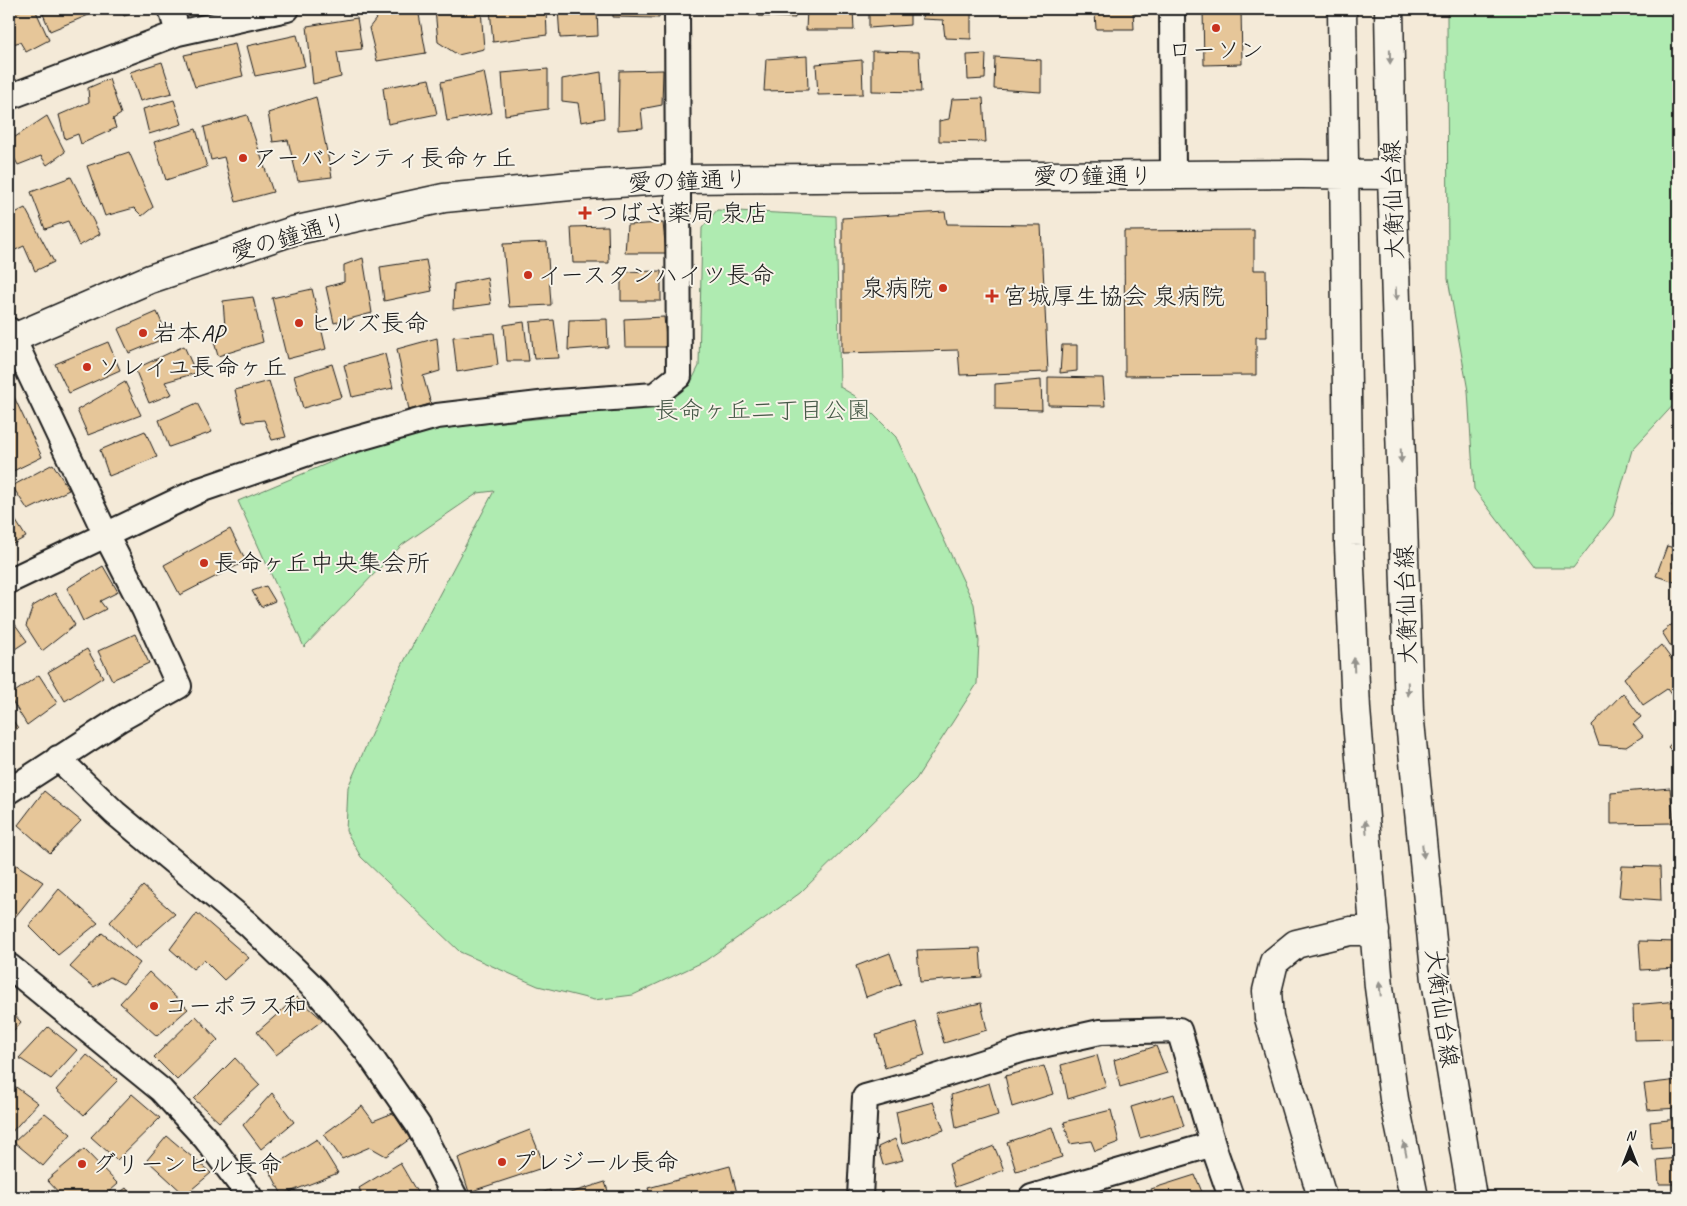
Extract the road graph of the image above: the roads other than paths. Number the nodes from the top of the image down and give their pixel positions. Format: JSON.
{"nodes":[{"id":1,"x":171,"y":9,"type":"edge"},
{"id":2,"x":287,"y":9,"type":"edge"},
{"id":3,"x":677,"y":9,"type":"edge"},
{"id":4,"x":1172,"y":9,"type":"edge"},
{"id":5,"x":1342,"y":9,"type":"edge"},
{"id":6,"x":1389,"y":9,"type":"edge"},
{"id":7,"x":178,"y":33,"type":"junction"},
{"id":8,"x":9,"y":97,"type":"edge"},
{"id":9,"x":1344,"y":174,"type":"junction"},
{"id":10,"x":1392,"y":175,"type":"junction"},
{"id":11,"x":1174,"y":176,"type":"junction"},
{"id":12,"x":679,"y":179,"type":"junction"},
{"id":13,"x":10,"y":336,"type":"edge"},
{"id":14,"x":106,"y":535,"type":"junction"},
{"id":15,"x":9,"y":581,"type":"edge"},
{"id":16,"x":58,"y":758,"type":"junction"},
{"id":17,"x":9,"y":791,"type":"edge"},
{"id":18,"x":1375,"y":931,"type":"junction"},
{"id":19,"x":9,"y":966,"type":"edge"},
{"id":20,"x":1213,"y":1144,"type":"junction"},
{"id":21,"x":250,"y":1197,"type":"edge"},
{"id":22,"x":455,"y":1197,"type":"edge"},
{"id":23,"x":860,"y":1197,"type":"edge"},
{"id":24,"x":1032,"y":1197,"type":"edge"},
{"id":25,"x":1231,"y":1197,"type":"edge"},
{"id":26,"x":1322,"y":1197,"type":"edge"},
{"id":27,"x":1414,"y":1197,"type":"edge"},
{"id":28,"x":1472,"y":1197,"type":"edge"}],
"edges":[{"from":1,"to":7,"type":"street"},
{"from":2,"to":7,"type":"street"},
{"from":3,"to":12,"type":"street"},
{"from":4,"to":11,"type":"street"},
{"from":5,"to":9,"type":"main road","name":"大衡仙台線"},
{"from":6,"to":10,"type":"main road","name":"大衡仙台線","one_way":true},
{"from":7,"to":8,"type":"street"},
{"from":9,"to":10,"type":"main road","name":"愛の鐘通り"},
{"from":9,"to":11,"type":"main road","name":"愛の鐘通り"},
{"from":18,"to":9,"type":"main road","name":"大衡仙台線","one_way":true},
{"from":10,"to":28,"type":"main road","name":"大衡仙台線","one_way":true},
{"from":11,"to":12,"type":"main road","name":"愛の鐘通り"},
{"from":12,"to":13,"type":"main road","name":"愛の鐘通り"},
{"from":12,"to":14,"type":"street"},
{"from":13,"to":14,"type":"street"},
{"from":14,"to":15,"type":"street"},
{"from":14,"to":16,"type":"street"},
{"from":16,"to":17,"type":"street"},
{"from":16,"to":22,"type":"street"},
{"from":18,"to":26,"type":"main road"},
{"from":27,"to":18,"type":"main road","name":"大衡仙台線","one_way":true},
{"from":19,"to":21,"type":"street"},
{"from":20,"to":23,"type":"street"},
{"from":20,"to":24,"type":"street"},
{"from":20,"to":25,"type":"street"}]}
